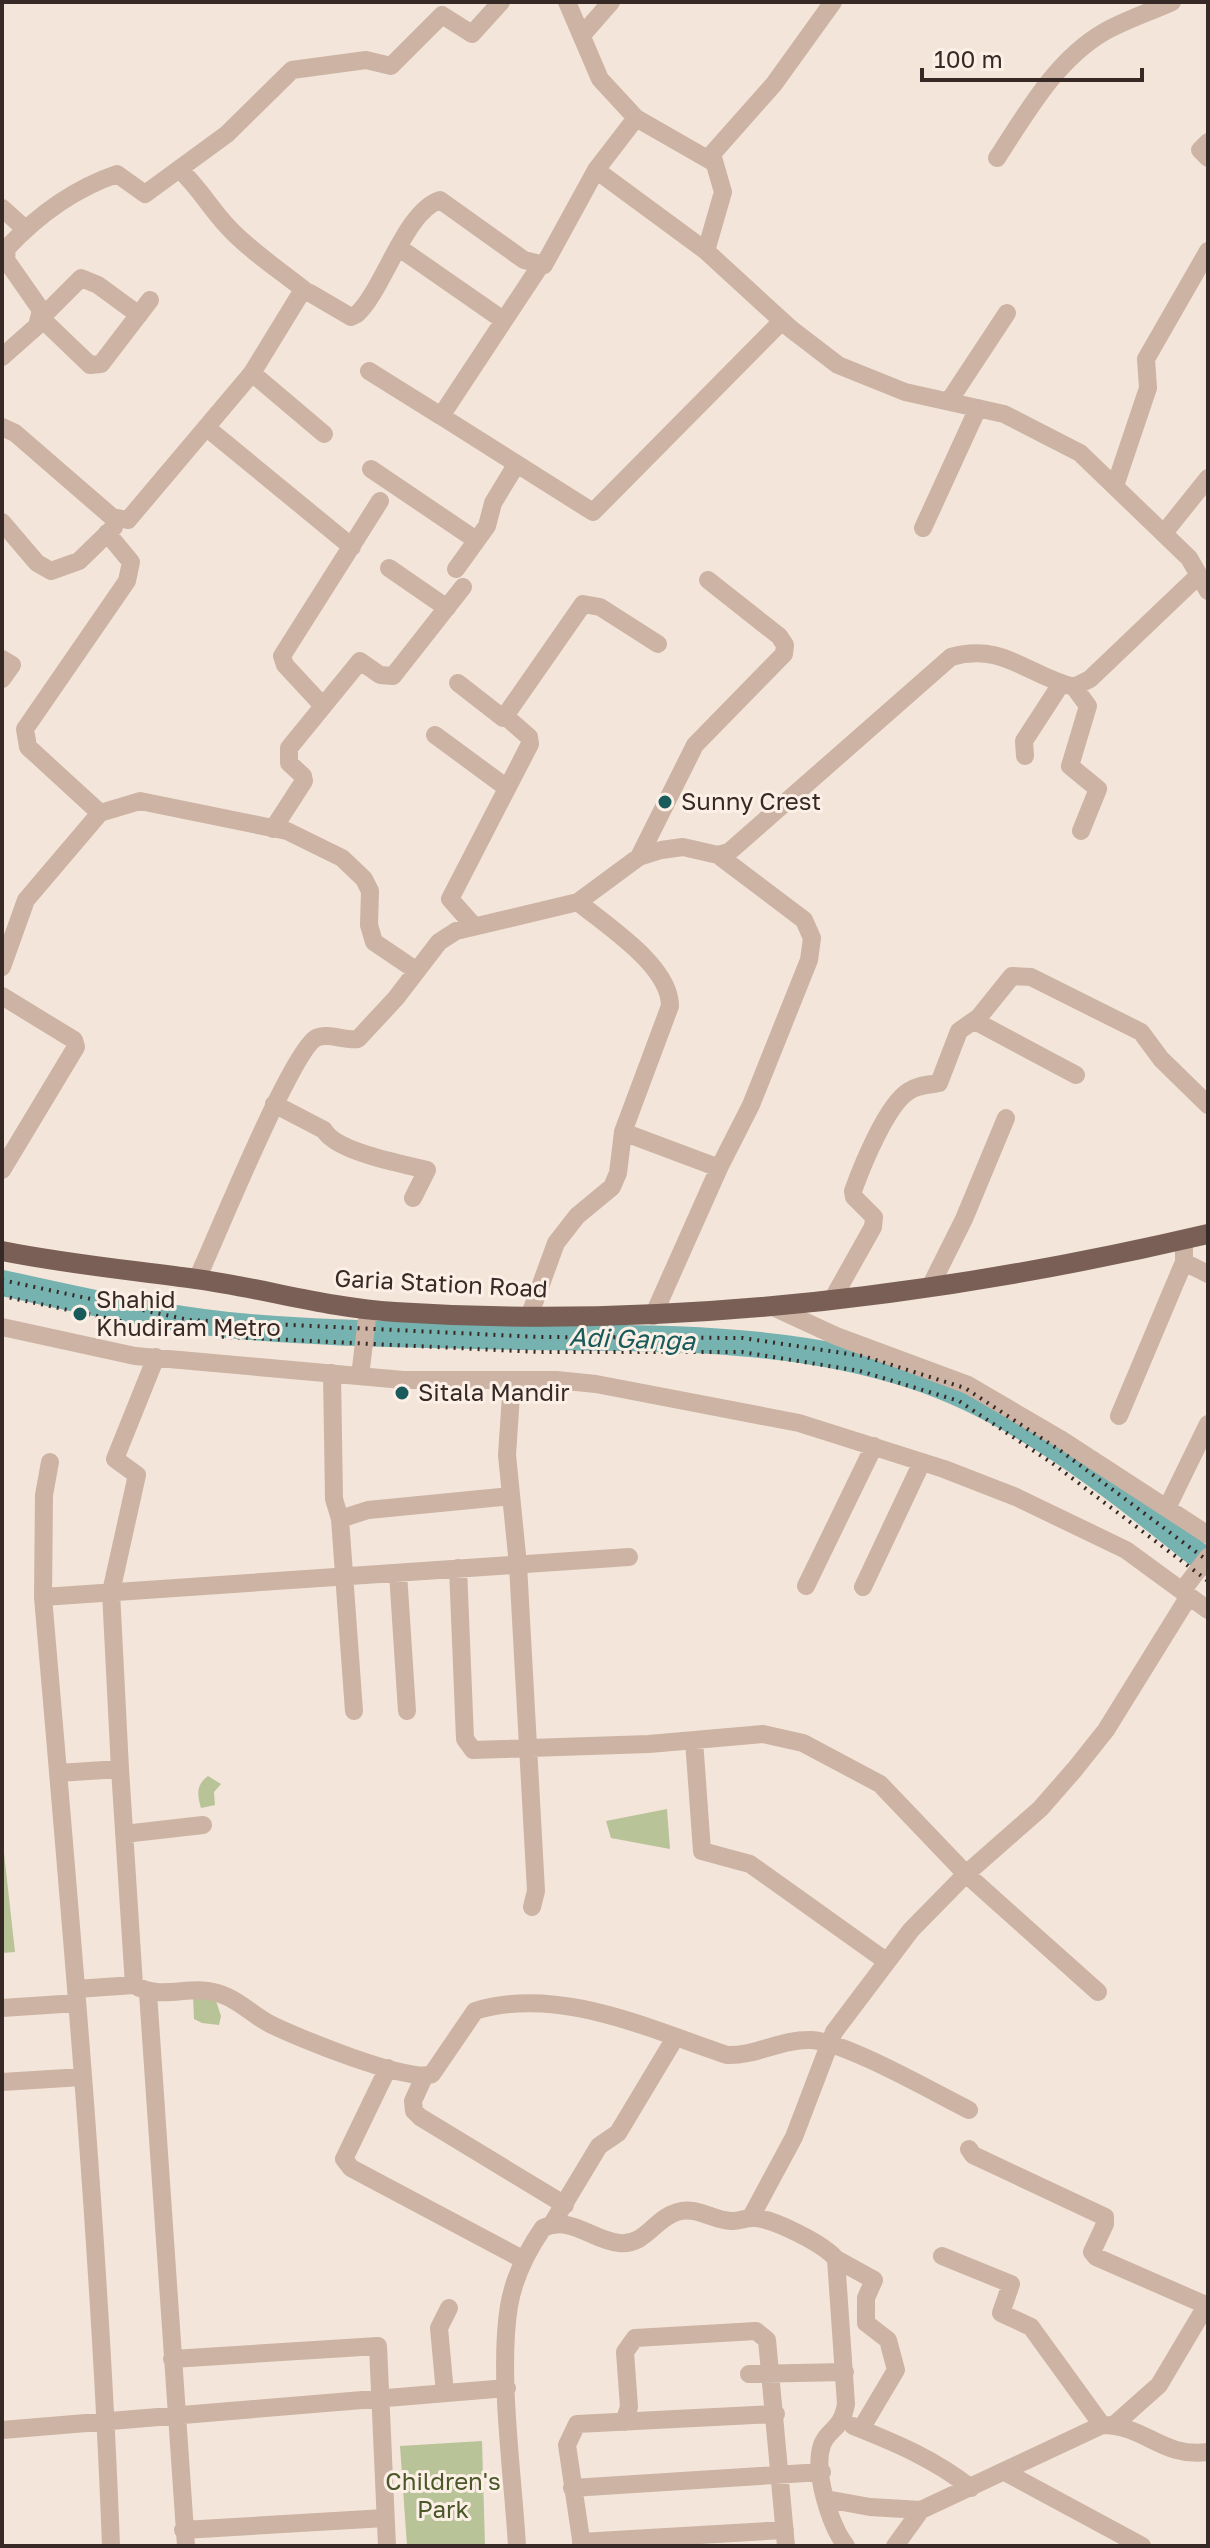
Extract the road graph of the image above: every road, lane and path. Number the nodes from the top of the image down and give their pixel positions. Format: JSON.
{"nodes":[{"id":1,"x":501,"y":2,"type":"edge"},
{"id":2,"x":567,"y":2,"type":"edge"},
{"id":3,"x":611,"y":2,"type":"edge"},
{"id":4,"x":833,"y":2,"type":"edge"},
{"id":5,"x":1172,"y":2,"type":"edge"},
{"id":6,"x":583,"y":34,"type":"junction"},
{"id":7,"x":636,"y":118,"type":"junction"},
{"id":8,"x":1208,"y":142,"type":"edge"},
{"id":9,"x":997,"y":158,"type":"dead end"},
{"id":10,"x":1208,"y":158,"type":"edge"},
{"id":11,"x":711,"y":161,"type":"junction"},
{"id":12,"x":179,"y":169,"type":"junction"},
{"id":13,"x":596,"y":170,"type":"junction"},
{"id":14,"x":2,"y":208,"type":"edge"},
{"id":15,"x":25,"y":229,"type":"junction"},
{"id":16,"x":398,"y":247,"type":"junction"},
{"id":17,"x":706,"y":251,"type":"junction"},
{"id":18,"x":1208,"y":251,"type":"edge"},
{"id":19,"x":540,"y":266,"type":"junction"},
{"id":20,"x":307,"y":292,"type":"junction"},
{"id":21,"x":1007,"y":313,"type":"dead end"},
{"id":22,"x":41,"y":318,"type":"junction"},
{"id":23,"x":503,"y":320,"type":"junction"},
{"id":24,"x":782,"y":321,"type":"junction"},
{"id":25,"x":2,"y":357,"type":"edge"},
{"id":26,"x":369,"y":371,"type":"dead end"},
{"id":27,"x":252,"y":373,"type":"junction"},
{"id":28,"x":949,"y":401,"type":"junction"},
{"id":29,"x":978,"y":408,"type":"junction"},
{"id":30,"x":441,"y":416,"type":"junction"},
{"id":31,"x":2,"y":427,"type":"edge"},
{"id":32,"x":207,"y":428,"type":"junction"},
{"id":33,"x":324,"y":434,"type":"dead end"},
{"id":34,"x":516,"y":465,"type":"junction"},
{"id":35,"x":371,"y":469,"type":"dead end"},
{"id":36,"x":1208,"y":478,"type":"edge"},
{"id":37,"x":1115,"y":486,"type":"junction"},
{"id":38,"x":380,"y":501,"type":"dead end"},
{"id":39,"x":2,"y":522,"type":"edge"},
{"id":40,"x":114,"y":527,"type":"junction"},
{"id":41,"x":923,"y":528,"type":"dead end"},
{"id":42,"x":1164,"y":533,"type":"junction"},
{"id":43,"x":476,"y":540,"type":"junction"},
{"id":44,"x":352,"y":547,"type":"junction"},
{"id":45,"x":389,"y":568,"type":"dead end"},
{"id":46,"x":456,"y":569,"type":"dead end"},
{"id":47,"x":708,"y":580,"type":"dead end"},
{"id":48,"x":1203,"y":584,"type":"edge"},
{"id":49,"x":463,"y":587,"type":"dead end"},
{"id":50,"x":447,"y":608,"type":"junction"},
{"id":51,"x":658,"y":644,"type":"dead end"},
{"id":52,"x":2,"y":659,"type":"edge"},
{"id":53,"x":2,"y":679,"type":"edge"},
{"id":54,"x":458,"y":683,"type":"dead end"},
{"id":55,"x":1067,"y":686,"type":"junction"},
{"id":56,"x":323,"y":706,"type":"junction"},
{"id":57,"x":503,"y":718,"type":"junction"},
{"id":58,"x":435,"y":735,"type":"dead end"},
{"id":59,"x":1025,"y":756,"type":"dead end"},
{"id":60,"x":507,"y":788,"type":"junction"},
{"id":61,"x":100,"y":813,"type":"junction"},
{"id":62,"x":273,"y":829,"type":"junction"},
{"id":63,"x":1081,"y":831,"type":"dead end"},
{"id":64,"x":718,"y":855,"type":"junction"},
{"id":65,"x":639,"y":857,"type":"junction"},
{"id":66,"x":578,"y":902,"type":"junction"},
{"id":67,"x":474,"y":926,"type":"junction"},
{"id":68,"x":2,"y":967,"type":"edge"},
{"id":69,"x":417,"y":971,"type":"junction"},
{"id":70,"x":2,"y":996,"type":"edge"},
{"id":71,"x":975,"y":1021,"type":"junction"},
{"id":72,"x":1076,"y":1075,"type":"dead end"},
{"id":73,"x":274,"y":1104,"type":"junction"},
{"id":74,"x":1208,"y":1105,"type":"edge"},
{"id":75,"x":1006,"y":1118,"type":"dead end"},
{"id":76,"x":623,"y":1132,"type":"junction"},
{"id":77,"x":719,"y":1168,"type":"junction"},
{"id":78,"x":2,"y":1170,"type":"edge"},
{"id":79,"x":413,"y":1198,"type":"dead end"},
{"id":80,"x":1208,"y":1234,"type":"edge"},
{"id":81,"x":1184,"y":1239,"type":"junction"},
{"id":82,"x":2,"y":1251,"type":"edge"},
{"id":83,"x":1184,"y":1262,"type":"junction"},
{"id":84,"x":1208,"y":1274,"type":"edge"},
{"id":85,"x":197,"y":1279,"type":"junction"},
{"id":86,"x":931,"y":1285,"type":"junction"},
{"id":87,"x":832,"y":1300,"type":"junction"},
{"id":88,"x":771,"y":1306,"type":"junction"},
{"id":89,"x":368,"y":1310,"type":"junction"},
{"id":90,"x":653,"y":1316,"type":"junction"},
{"id":91,"x":529,"y":1317,"type":"junction"},
{"id":92,"x":2,"y":1327,"type":"edge"},
{"id":93,"x":156,"y":1357,"type":"junction"},
{"id":94,"x":332,"y":1373,"type":"junction"},
{"id":95,"x":360,"y":1376,"type":"junction"},
{"id":96,"x":512,"y":1380,"type":"junction"},
{"id":97,"x":1119,"y":1416,"type":"dead end"},
{"id":98,"x":1208,"y":1424,"type":"edge"},
{"id":99,"x":874,"y":1446,"type":"junction"},
{"id":100,"x":50,"y":1462,"type":"dead end"},
{"id":101,"x":922,"y":1462,"type":"junction"},
{"id":102,"x":511,"y":1496,"type":"junction"},
{"id":103,"x":1167,"y":1508,"type":"junction"},
{"id":104,"x":340,"y":1519,"type":"junction"},
{"id":105,"x":1208,"y":1535,"type":"edge"},
{"id":106,"x":629,"y":1557,"type":"dead end"},
{"id":107,"x":1208,"y":1557,"type":"edge"},
{"id":108,"x":518,"y":1565,"type":"junction"},
{"id":109,"x":458,"y":1568,"type":"junction"},
{"id":110,"x":398,"y":1573,"type":"junction"},
{"id":111,"x":344,"y":1576,"type":"junction"},
{"id":112,"x":806,"y":1586,"type":"dead end"},
{"id":113,"x":863,"y":1587,"type":"dead end"},
{"id":114,"x":111,"y":1592,"type":"junction"},
{"id":115,"x":1186,"y":1594,"type":"junction"},
{"id":116,"x":43,"y":1597,"type":"junction"},
{"id":117,"x":1208,"y":1610,"type":"edge"},
{"id":118,"x":354,"y":1711,"type":"dead end"},
{"id":119,"x":407,"y":1711,"type":"dead end"},
{"id":120,"x":694,"y":1740,"type":"junction"},
{"id":121,"x":529,"y":1749,"type":"junction"},
{"id":122,"x":120,"y":1769,"type":"junction"},
{"id":123,"x":58,"y":1773,"type":"junction"},
{"id":124,"x":203,"y":1825,"type":"dead end"},
{"id":125,"x":124,"y":1834,"type":"junction"},
{"id":126,"x":966,"y":1874,"type":"junction"},
{"id":127,"x":532,"y":1907,"type":"dead end"},
{"id":128,"x":886,"y":1961,"type":"junction"},
{"id":129,"x":141,"y":1989,"type":"junction"},
{"id":130,"x":1098,"y":1992,"type":"dead end"},
{"id":131,"x":77,"y":1996,"type":"junction"},
{"id":132,"x":2,"y":2008,"type":"edge"},
{"id":133,"x":675,"y":2038,"type":"junction"},
{"id":134,"x":829,"y":2042,"type":"junction"},
{"id":135,"x":388,"y":2068,"type":"junction"},
{"id":136,"x":82,"y":2077,"type":"junction"},
{"id":137,"x":424,"y":2077,"type":"junction"},
{"id":138,"x":2,"y":2082,"type":"edge"},
{"id":139,"x":969,"y":2110,"type":"dead end"},
{"id":140,"x":969,"y":2149,"type":"dead end"},
{"id":141,"x":565,"y":2205,"type":"junction"},
{"id":142,"x":751,"y":2217,"type":"junction"},
{"id":143,"x":552,"y":2224,"type":"junction"},
{"id":144,"x":942,"y":2256,"type":"dead end"},
{"id":145,"x":836,"y":2259,"type":"junction"},
{"id":146,"x":524,"y":2260,"type":"junction"},
{"id":147,"x":1207,"y":2304,"type":"edge"},
{"id":148,"x":449,"y":2308,"type":"dead end"},
{"id":149,"x":172,"y":2359,"type":"junction"},
{"id":150,"x":845,"y":2372,"type":"junction"},
{"id":151,"x":749,"y":2374,"type":"dead end"},
{"id":152,"x":771,"y":2374,"type":"junction"},
{"id":153,"x":507,"y":2388,"type":"junction"},
{"id":154,"x":445,"y":2393,"type":"junction"},
{"id":155,"x":379,"y":2401,"type":"junction"},
{"id":156,"x":776,"y":2414,"type":"junction"},
{"id":157,"x":177,"y":2417,"type":"junction"},
{"id":158,"x":624,"y":2422,"type":"junction"},
{"id":159,"x":843,"y":2422,"type":"junction"},
{"id":160,"x":106,"y":2423,"type":"junction"},
{"id":161,"x":1108,"y":2425,"type":"junction"},
{"id":162,"x":861,"y":2429,"type":"junction"},
{"id":163,"x":2,"y":2430,"type":"edge"},
{"id":164,"x":1208,"y":2452,"type":"edge"},
{"id":165,"x":822,"y":2472,"type":"junction"},
{"id":166,"x":1005,"y":2472,"type":"junction"},
{"id":167,"x":782,"y":2474,"type":"junction"},
{"id":168,"x":572,"y":2488,"type":"junction"},
{"id":169,"x":971,"y":2488,"type":"junction"},
{"id":170,"x":826,"y":2499,"type":"junction"},
{"id":171,"x":921,"y":2510,"type":"junction"},
{"id":172,"x":385,"y":2518,"type":"junction"},
{"id":173,"x":184,"y":2538,"type":"edge"},
{"id":174,"x":785,"y":2538,"type":"edge"},
{"id":175,"x":582,"y":2544,"type":"edge"},
{"id":176,"x":111,"y":2546,"type":"edge"},
{"id":177,"x":387,"y":2546,"type":"edge"},
{"id":178,"x":517,"y":2546,"type":"edge"},
{"id":179,"x":846,"y":2546,"type":"edge"},
{"id":180,"x":895,"y":2546,"type":"edge"},
{"id":181,"x":1142,"y":2546,"type":"edge"}],
"edges":[{"from":1,"to":12,"type":"street"},
{"from":2,"to":6,"type":"street"},
{"from":3,"to":6,"type":"street"},
{"from":4,"to":11,"type":"street"},
{"from":5,"to":9,"type":"street"},
{"from":6,"to":7,"type":"street"},
{"from":7,"to":11,"type":"street"},
{"from":7,"to":13,"type":"street"},
{"from":8,"to":10,"type":"street"},
{"from":11,"to":17,"type":"street"},
{"from":12,"to":15,"type":"street"},
{"from":12,"to":20,"type":"street"},
{"from":13,"to":17,"type":"street"},
{"from":13,"to":19,"type":"street"},
{"from":14,"to":15,"type":"street"},
{"from":15,"to":22,"type":"street"},
{"from":16,"to":19,"type":"street"},
{"from":16,"to":20,"type":"street"},
{"from":16,"to":23,"type":"street"},
{"from":17,"to":24,"type":"street"},
{"from":18,"to":37,"type":"street"},
{"from":19,"to":23,"type":"street"},
{"from":20,"to":27,"type":"street"},
{"from":21,"to":28,"type":"street"},
{"from":22,"to":22,"type":"street"},
{"from":22,"to":25,"type":"street"},
{"from":23,"to":30,"type":"street"},
{"from":24,"to":28,"type":"street"},
{"from":24,"to":34,"type":"street"},
{"from":26,"to":30,"type":"street"},
{"from":27,"to":32,"type":"street"},
{"from":27,"to":33,"type":"street"},
{"from":28,"to":29,"type":"street"},
{"from":29,"to":37,"type":"street"},
{"from":29,"to":41,"type":"street"},
{"from":30,"to":34,"type":"street"},
{"from":31,"to":40,"type":"street"},
{"from":32,"to":40,"type":"street"},
{"from":32,"to":44,"type":"street"},
{"from":34,"to":43,"type":"street"},
{"from":35,"to":43,"type":"street"},
{"from":36,"to":42,"type":"street"},
{"from":37,"to":42,"type":"street"},
{"from":38,"to":44,"type":"street"},
{"from":39,"to":40,"type":"street"},
{"from":40,"to":61,"type":"street"},
{"from":42,"to":48,"type":"street"},
{"from":43,"to":46,"type":"street"},
{"from":44,"to":56,"type":"street"},
{"from":45,"to":50,"type":"street"},
{"from":47,"to":65,"type":"street"},
{"from":48,"to":55,"type":"street"},
{"from":49,"to":50,"type":"street"},
{"from":50,"to":56,"type":"street"},
{"from":51,"to":57,"type":"street"},
{"from":52,"to":53,"type":"street"},
{"from":54,"to":57,"type":"street"},
{"from":55,"to":59,"type":"street"},
{"from":55,"to":63,"type":"street"},
{"from":55,"to":64,"type":"street"},
{"from":56,"to":62,"type":"street"},
{"from":57,"to":60,"type":"street"},
{"from":58,"to":60,"type":"street"},
{"from":60,"to":67,"type":"street"},
{"from":61,"to":62,"type":"street"},
{"from":61,"to":68,"type":"street"},
{"from":62,"to":69,"type":"street"},
{"from":64,"to":65,"type":"street"},
{"from":64,"to":77,"type":"street"},
{"from":65,"to":66,"type":"street"},
{"from":66,"to":67,"type":"street"},
{"from":66,"to":76,"type":"street"},
{"from":67,"to":69,"type":"street"},
{"from":69,"to":73,"type":"street"},
{"from":70,"to":78,"type":"street"},
{"from":71,"to":72,"type":"street"},
{"from":71,"to":74,"type":"street"},
{"from":71,"to":87,"type":"street"},
{"from":73,"to":79,"type":"street"},
{"from":73,"to":85,"type":"street"},
{"from":75,"to":86,"type":"street"},
{"from":76,"to":77,"type":"street"},
{"from":76,"to":91,"type":"street"},
{"from":77,"to":90,"type":"street"},
{"from":80,"to":81,"type":"main road","name":"Garia Station Road"},
{"from":81,"to":83,"type":"street"},
{"from":81,"to":86,"type":"main road","name":"Garia Station Road"},
{"from":82,"to":85,"type":"main road","name":"Garia Station Road"},
{"from":83,"to":84,"type":"street"},
{"from":83,"to":97,"type":"street"},
{"from":85,"to":89,"type":"main road","name":"Garia Station Road"},
{"from":86,"to":87,"type":"main road","name":"Garia Station Road"},
{"from":87,"to":88,"type":"main road","name":"Garia Station Road"},
{"from":88,"to":90,"type":"main road","name":"Garia Station Road"},
{"from":88,"to":103,"type":"street"},
{"from":89,"to":91,"type":"main road","name":"Garia Station Road"},
{"from":89,"to":95,"type":"street"},
{"from":90,"to":91,"type":"main road","name":"Garia Station Road"},
{"from":92,"to":93,"type":"street"},
{"from":93,"to":94,"type":"street"},
{"from":93,"to":114,"type":"street"},
{"from":94,"to":95,"type":"street"},
{"from":94,"to":104,"type":"street"},
{"from":95,"to":96,"type":"street"},
{"from":96,"to":99,"type":"street"},
{"from":96,"to":102,"type":"street"},
{"from":98,"to":103,"type":"street"},
{"from":99,"to":101,"type":"street"},
{"from":99,"to":112,"type":"street"},
{"from":100,"to":116,"type":"street"},
{"from":101,"to":113,"type":"street"},
{"from":101,"to":115,"type":"street"},
{"from":102,"to":104,"type":"street"},
{"from":102,"to":108,"type":"street"},
{"from":103,"to":105,"type":"street"},
{"from":104,"to":111,"type":"street"},
{"from":106,"to":108,"type":"street"},
{"from":107,"to":115,"type":"street"},
{"from":108,"to":109,"type":"street"},
{"from":108,"to":121,"type":"street"},
{"from":109,"to":110,"type":"street"},
{"from":109,"to":121,"type":"street"},
{"from":110,"to":111,"type":"street"},
{"from":110,"to":119,"type":"street"},
{"from":111,"to":114,"type":"street"},
{"from":111,"to":118,"type":"street"},
{"from":114,"to":116,"type":"street"},
{"from":114,"to":122,"type":"street"},
{"from":115,"to":117,"type":"street"},
{"from":115,"to":126,"type":"street"},
{"from":116,"to":123,"type":"street"},
{"from":120,"to":121,"type":"street"},
{"from":120,"to":126,"type":"street"},
{"from":120,"to":128,"type":"street"},
{"from":121,"to":127,"type":"street"},
{"from":122,"to":123,"type":"street"},
{"from":122,"to":125,"type":"street"},
{"from":123,"to":131,"type":"street"},
{"from":124,"to":125,"type":"street"},
{"from":125,"to":129,"type":"street"},
{"from":126,"to":128,"type":"street"},
{"from":126,"to":130,"type":"street"},
{"from":128,"to":134,"type":"street"},
{"from":129,"to":131,"type":"street"},
{"from":129,"to":135,"type":"street"},
{"from":129,"to":149,"type":"street"},
{"from":131,"to":132,"type":"street"},
{"from":131,"to":136,"type":"street"},
{"from":133,"to":134,"type":"street"},
{"from":133,"to":137,"type":"street"},
{"from":133,"to":141,"type":"street"},
{"from":134,"to":139,"type":"street"},
{"from":134,"to":142,"type":"street"},
{"from":135,"to":137,"type":"street"},
{"from":135,"to":146,"type":"street"},
{"from":136,"to":138,"type":"street"},
{"from":136,"to":160,"type":"street"},
{"from":137,"to":141,"type":"street"},
{"from":140,"to":147,"type":"street"},
{"from":141,"to":143,"type":"street"},
{"from":142,"to":143,"type":"street"},
{"from":142,"to":145,"type":"street"},
{"from":143,"to":146,"type":"street"},
{"from":144,"to":161,"type":"street"},
{"from":145,"to":150,"type":"street"},
{"from":145,"to":162,"type":"street"},
{"from":146,"to":153,"type":"street"},
{"from":147,"to":161,"type":"street"},
{"from":148,"to":154,"type":"street"},
{"from":149,"to":155,"type":"street"},
{"from":149,"to":157,"type":"street"},
{"from":150,"to":152,"type":"street"},
{"from":150,"to":159,"type":"street"},
{"from":151,"to":152,"type":"street"},
{"from":152,"to":156,"type":"street"},
{"from":152,"to":158,"type":"street"},
{"from":153,"to":154,"type":"street"},
{"from":153,"to":178,"type":"street"},
{"from":154,"to":155,"type":"street"},
{"from":155,"to":157,"type":"street"},
{"from":155,"to":172,"type":"street"},
{"from":156,"to":158,"type":"street"},
{"from":156,"to":167,"type":"street"},
{"from":157,"to":160,"type":"street"},
{"from":157,"to":173,"type":"street"},
{"from":158,"to":168,"type":"street"},
{"from":159,"to":162,"type":"street"},
{"from":159,"to":165,"type":"street"},
{"from":160,"to":163,"type":"street"},
{"from":160,"to":176,"type":"street"},
{"from":161,"to":164,"type":"street"},
{"from":161,"to":166,"type":"street"},
{"from":162,"to":169,"type":"street"},
{"from":165,"to":167,"type":"street"},
{"from":165,"to":170,"type":"street"},
{"from":166,"to":169,"type":"street"},
{"from":166,"to":181,"type":"street"},
{"from":167,"to":168,"type":"street"},
{"from":167,"to":174,"type":"street"},
{"from":168,"to":175,"type":"street"},
{"from":169,"to":171,"type":"street"},
{"from":170,"to":171,"type":"street"},
{"from":170,"to":179,"type":"street"},
{"from":171,"to":180,"type":"street"},
{"from":172,"to":173,"type":"street"},
{"from":172,"to":177,"type":"street"},
{"from":174,"to":175,"type":"street"}]}
